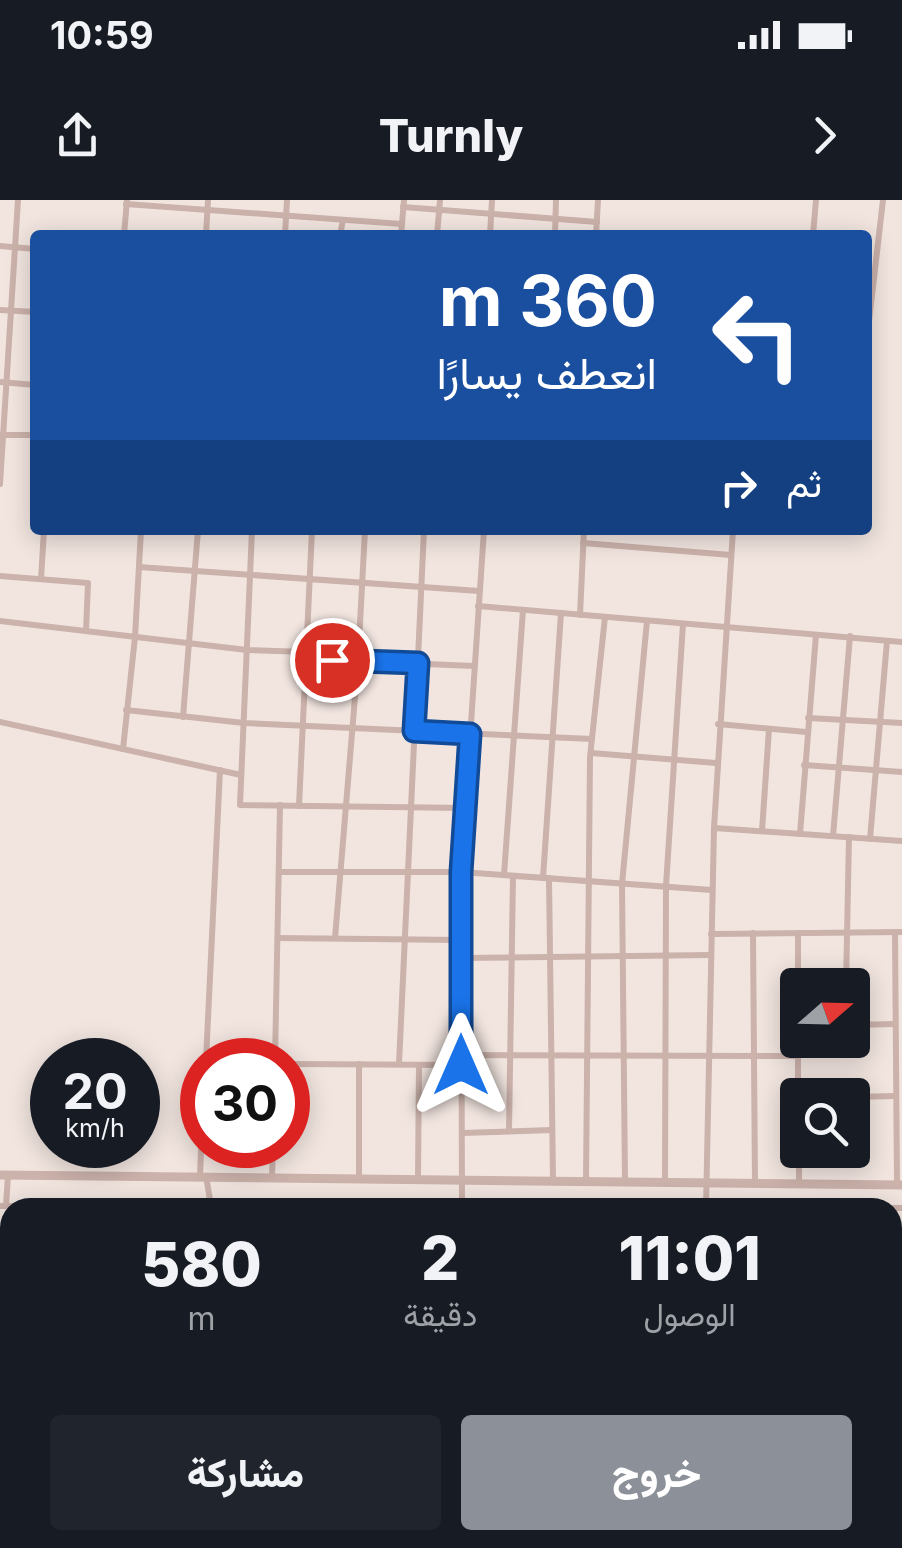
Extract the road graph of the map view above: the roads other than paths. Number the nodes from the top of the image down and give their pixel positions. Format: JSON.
{"nodes":[{"id":1,"x":18,"y":200,"type":"edge"},
{"id":2,"x":208,"y":200,"type":"edge"},
{"id":3,"x":287,"y":200,"type":"edge"},
{"id":4,"x":440,"y":200,"type":"edge"},
{"id":5,"x":492,"y":200,"type":"edge"},
{"id":6,"x":556,"y":200,"type":"edge"},
{"id":7,"x":598,"y":200,"type":"edge"},
{"id":8,"x":816,"y":200,"type":"edge"},
{"id":9,"x":883,"y":200,"type":"edge"},
{"id":10,"x":126,"y":202,"type":"edge"},
{"id":11,"x":404,"y":204,"type":"edge"},
{"id":12,"x":208,"y":210,"type":"junction"},
{"id":13,"x":439,"y":210,"type":"junction"},
{"id":14,"x":491,"y":214,"type":"junction"},
{"id":15,"x":286,"y":216,"type":"junction"},
{"id":16,"x":556,"y":219,"type":"junction"},
{"id":17,"x":343,"y":220,"type":"junction"},
{"id":18,"x":597,"y":222,"type":"junction"},
{"id":19,"x":402,"y":224,"type":"junction"},
{"id":20,"x":124,"y":230,"type":"edge"},
{"id":21,"x":206,"y":230,"type":"edge"},
{"id":22,"x":285,"y":230,"type":"edge"},
{"id":23,"x":341,"y":230,"type":"edge"},
{"id":24,"x":402,"y":230,"type":"edge"},
{"id":25,"x":437,"y":230,"type":"edge"},
{"id":26,"x":490,"y":230,"type":"edge"},
{"id":27,"x":555,"y":230,"type":"edge"},
{"id":28,"x":596,"y":230,"type":"edge"},
{"id":29,"x":813,"y":230,"type":"edge"},
{"id":30,"x":0,"y":246,"type":"edge"},
{"id":31,"x":16,"y":247,"type":"junction"},
{"id":32,"x":30,"y":248,"type":"edge"},
{"id":33,"x":872,"y":295,"type":"edge"},
{"id":34,"x":0,"y":310,"type":"edge"},
{"id":35,"x":12,"y":311,"type":"junction"},
{"id":36,"x":30,"y":312,"type":"edge"},
{"id":37,"x":4,"y":382,"type":"edge"},
{"id":38,"x":30,"y":384,"type":"edge"},
{"id":39,"x":30,"y":434,"type":"edge"},
{"id":40,"x":2,"y":435,"type":"edge"},
{"id":41,"x":0,"y":484,"type":"edge"},
{"id":42,"x":44,"y":535,"type":"edge"},
{"id":43,"x":141,"y":535,"type":"edge"},
{"id":44,"x":198,"y":535,"type":"edge"},
{"id":45,"x":252,"y":535,"type":"edge"},
{"id":46,"x":312,"y":535,"type":"edge"},
{"id":47,"x":364,"y":535,"type":"edge"},
{"id":48,"x":424,"y":535,"type":"edge"},
{"id":49,"x":484,"y":535,"type":"edge"},
{"id":50,"x":584,"y":535,"type":"edge"},
{"id":51,"x":733,"y":535,"type":"edge"},
{"id":52,"x":583,"y":543,"type":"junction"},
{"id":53,"x":731,"y":555,"type":"junction"},
{"id":54,"x":139,"y":568,"type":"junction"},
{"id":55,"x":195,"y":572,"type":"junction"},
{"id":56,"x":0,"y":576,"type":"edge"},
{"id":57,"x":250,"y":577,"type":"junction"},
{"id":58,"x":41,"y":579,"type":"junction"},
{"id":59,"x":309,"y":581,"type":"junction"},
{"id":60,"x":362,"y":584,"type":"junction"},
{"id":61,"x":421,"y":587,"type":"junction"},
{"id":62,"x":479,"y":591,"type":"junction"},
{"id":63,"x":478,"y":606,"type":"junction"},
{"id":64,"x":523,"y":610,"type":"junction"},
{"id":65,"x":560,"y":613,"type":"junction"},
{"id":66,"x":580,"y":615,"type":"junction"},
{"id":67,"x":605,"y":617,"type":"junction"},
{"id":68,"x":647,"y":620,"type":"junction"},
{"id":69,"x":0,"y":621,"type":"edge"},
{"id":70,"x":683,"y":624,"type":"junction"},
{"id":71,"x":726,"y":627,"type":"junction"},
{"id":72,"x":86,"y":631,"type":"junction"},
{"id":73,"x":816,"y":634,"type":"junction"},
{"id":74,"x":850,"y":636,"type":"junction"},
{"id":75,"x":134,"y":637,"type":"junction"},
{"id":76,"x":887,"y":640,"type":"junction"},
{"id":77,"x":902,"y":642,"type":"edge"},
{"id":78,"x":189,"y":643,"type":"junction"},
{"id":79,"x":247,"y":650,"type":"junction"},
{"id":80,"x":306,"y":656,"type":"junction"},
{"id":81,"x":358,"y":661,"type":"junction"},
{"id":82,"x":418,"y":663,"type":"junction"},
{"id":83,"x":474,"y":666,"type":"junction"},
{"id":84,"x":126,"y":710,"type":"junction"},
{"id":85,"x":183,"y":716,"type":"junction"},
{"id":86,"x":808,"y":718,"type":"junction"},
{"id":87,"x":841,"y":720,"type":"junction"},
{"id":88,"x":0,"y":722,"type":"edge"},
{"id":89,"x":880,"y":722,"type":"junction"},
{"id":90,"x":244,"y":723,"type":"junction"},
{"id":91,"x":902,"y":723,"type":"edge"},
{"id":92,"x":718,"y":724,"type":"junction"},
{"id":93,"x":302,"y":726,"type":"junction"},
{"id":94,"x":353,"y":728,"type":"junction"},
{"id":95,"x":768,"y":728,"type":"junction"},
{"id":96,"x":414,"y":731,"type":"junction"},
{"id":97,"x":806,"y":732,"type":"junction"},
{"id":98,"x":470,"y":734,"type":"junction"},
{"id":99,"x":514,"y":735,"type":"junction"},
{"id":100,"x":552,"y":737,"type":"junction"},
{"id":101,"x":592,"y":739,"type":"junction"},
{"id":102,"x":122,"y":749,"type":"junction"},
{"id":103,"x":591,"y":753,"type":"junction"},
{"id":104,"x":634,"y":756,"type":"junction"},
{"id":105,"x":674,"y":759,"type":"junction"},
{"id":106,"x":716,"y":762,"type":"junction"},
{"id":107,"x":804,"y":764,"type":"junction"},
{"id":108,"x":838,"y":768,"type":"junction"},
{"id":109,"x":220,"y":770,"type":"junction"},
{"id":110,"x":876,"y":770,"type":"junction"},
{"id":111,"x":902,"y":772,"type":"edge"},
{"id":112,"x":242,"y":775,"type":"junction"},
{"id":113,"x":280,"y":806,"type":"junction"},
{"id":114,"x":299,"y":806,"type":"junction"},
{"id":115,"x":346,"y":806,"type":"junction"},
{"id":116,"x":411,"y":808,"type":"junction"},
{"id":117,"x":465,"y":808,"type":"junction"},
{"id":118,"x":714,"y":828,"type":"junction"},
{"id":119,"x":762,"y":831,"type":"junction"},
{"id":120,"x":800,"y":834,"type":"junction"},
{"id":121,"x":833,"y":836,"type":"junction"},
{"id":122,"x":848,"y":837,"type":"junction"},
{"id":123,"x":870,"y":838,"type":"junction"},
{"id":124,"x":902,"y":841,"type":"edge"},
{"id":125,"x":279,"y":872,"type":"junction"},
{"id":126,"x":341,"y":872,"type":"junction"},
{"id":127,"x":408,"y":872,"type":"junction"},
{"id":128,"x":461,"y":872,"type":"junction"},
{"id":129,"x":508,"y":876,"type":"junction"},
{"id":130,"x":546,"y":878,"type":"junction"},
{"id":131,"x":588,"y":881,"type":"junction"},
{"id":132,"x":622,"y":884,"type":"junction"},
{"id":133,"x":666,"y":886,"type":"junction"},
{"id":134,"x":712,"y":890,"type":"junction"},
{"id":135,"x":898,"y":932,"type":"edge"},
{"id":136,"x":798,"y":933,"type":"junction"},
{"id":137,"x":846,"y":933,"type":"junction"},
{"id":138,"x":711,"y":934,"type":"junction"},
{"id":139,"x":753,"y":934,"type":"junction"},
{"id":140,"x":278,"y":938,"type":"junction"},
{"id":141,"x":335,"y":938,"type":"junction"},
{"id":142,"x":405,"y":939,"type":"junction"},
{"id":143,"x":461,"y":940,"type":"junction"},
{"id":144,"x":711,"y":955,"type":"junction"},
{"id":145,"x":589,"y":956,"type":"junction"},
{"id":146,"x":623,"y":956,"type":"junction"},
{"id":147,"x":665,"y":956,"type":"junction"},
{"id":148,"x":512,"y":957,"type":"junction"},
{"id":149,"x":549,"y":957,"type":"junction"},
{"id":150,"x":461,"y":958,"type":"junction"},
{"id":151,"x":798,"y":968,"type":"edge"},
{"id":152,"x":846,"y":968,"type":"edge"},
{"id":153,"x":896,"y":1024,"type":"junction"},
{"id":154,"x":870,"y":1025,"type":"edge"},
{"id":155,"x":207,"y":1038,"type":"edge"},
{"id":156,"x":276,"y":1038,"type":"edge"},
{"id":157,"x":461,"y":1055,"type":"junction"},
{"id":158,"x":512,"y":1055,"type":"junction"},
{"id":159,"x":550,"y":1055,"type":"junction"},
{"id":160,"x":589,"y":1055,"type":"junction"},
{"id":161,"x":625,"y":1056,"type":"junction"},
{"id":162,"x":663,"y":1056,"type":"junction"},
{"id":163,"x":708,"y":1056,"type":"junction"},
{"id":164,"x":754,"y":1056,"type":"junction"},
{"id":165,"x":780,"y":1056,"type":"edge"},
{"id":166,"x":899,"y":1058,"type":"edge"},
{"id":167,"x":310,"y":1064,"type":"edge"},
{"id":168,"x":359,"y":1064,"type":"junction"},
{"id":169,"x":400,"y":1064,"type":"junction"},
{"id":170,"x":419,"y":1064,"type":"junction"},
{"id":171,"x":461,"y":1065,"type":"junction"},
{"id":172,"x":896,"y":1096,"type":"junction"},
{"id":173,"x":870,"y":1097,"type":"edge"},
{"id":174,"x":552,"y":1130,"type":"junction"},
{"id":175,"x":510,"y":1131,"type":"junction"},
{"id":176,"x":462,"y":1133,"type":"junction"},
{"id":177,"x":203,"y":1168,"type":"edge"},
{"id":178,"x":272,"y":1168,"type":"edge"},
{"id":179,"x":799,"y":1168,"type":"edge"},
{"id":180,"x":4,"y":1175,"type":"edge"},
{"id":181,"x":203,"y":1176,"type":"junction"},
{"id":182,"x":272,"y":1176,"type":"junction"},
{"id":183,"x":360,"y":1178,"type":"junction"},
{"id":184,"x":418,"y":1178,"type":"junction"},
{"id":185,"x":462,"y":1179,"type":"junction"},
{"id":186,"x":553,"y":1180,"type":"junction"},
{"id":187,"x":586,"y":1181,"type":"junction"},
{"id":188,"x":625,"y":1182,"type":"junction"},
{"id":189,"x":666,"y":1182,"type":"junction"},
{"id":190,"x":706,"y":1182,"type":"junction"},
{"id":191,"x":755,"y":1183,"type":"junction"},
{"id":192,"x":799,"y":1184,"type":"junction"},
{"id":193,"x":899,"y":1185,"type":"edge"},
{"id":194,"x":209,"y":1198,"type":"edge"},
{"id":195,"x":462,"y":1198,"type":"edge"},
{"id":196,"x":706,"y":1198,"type":"edge"}],
"edges":[{"from":1,"to":31,"type":"street"},
{"from":2,"to":12,"type":"street"},
{"from":3,"to":15,"type":"street"},
{"from":4,"to":13,"type":"street"},
{"from":5,"to":14,"type":"street"},
{"from":6,"to":16,"type":"street"},
{"from":7,"to":18,"type":"street"},
{"from":8,"to":29,"type":"street"},
{"from":9,"to":33,"type":"street"},
{"from":10,"to":12,"type":"street"},
{"from":10,"to":20,"type":"street"},
{"from":11,"to":13,"type":"street"},
{"from":11,"to":19,"type":"street"},
{"from":12,"to":15,"type":"street"},
{"from":12,"to":21,"type":"street"},
{"from":13,"to":14,"type":"street"},
{"from":13,"to":25,"type":"street"},
{"from":14,"to":16,"type":"street"},
{"from":14,"to":26,"type":"street"},
{"from":15,"to":17,"type":"street"},
{"from":15,"to":22,"type":"street"},
{"from":16,"to":18,"type":"street"},
{"from":16,"to":27,"type":"street"},
{"from":17,"to":19,"type":"street"},
{"from":17,"to":23,"type":"street"},
{"from":18,"to":28,"type":"street"},
{"from":19,"to":24,"type":"street"},
{"from":30,"to":31,"type":"street"},
{"from":31,"to":32,"type":"street"},
{"from":31,"to":35,"type":"street"},
{"from":34,"to":35,"type":"street"},
{"from":35,"to":36,"type":"street"},
{"from":35,"to":37,"type":"street"},
{"from":37,"to":38,"type":"street"},
{"from":37,"to":40,"type":"street"},
{"from":39,"to":40,"type":"street"},
{"from":40,"to":41,"type":"street"},
{"from":42,"to":58,"type":"street"},
{"from":43,"to":54,"type":"street"},
{"from":44,"to":55,"type":"street"},
{"from":45,"to":57,"type":"street"},
{"from":46,"to":59,"type":"street"},
{"from":47,"to":60,"type":"street"},
{"from":48,"to":61,"type":"street"},
{"from":49,"to":62,"type":"street"},
{"from":50,"to":52,"type":"street"},
{"from":51,"to":53,"type":"street"},
{"from":52,"to":53,"type":"street"},
{"from":52,"to":66,"type":"street"},
{"from":53,"to":71,"type":"street"},
{"from":54,"to":55,"type":"street"},
{"from":54,"to":75,"type":"street"},
{"from":55,"to":57,"type":"street"},
{"from":55,"to":78,"type":"street"},
{"from":56,"to":58,"type":"street"},
{"from":57,"to":59,"type":"street"},
{"from":57,"to":79,"type":"street"},
{"from":58,"to":72,"type":"street"},
{"from":59,"to":60,"type":"street"},
{"from":59,"to":80,"type":"street"},
{"from":60,"to":61,"type":"street"},
{"from":60,"to":81,"type":"street"},
{"from":61,"to":62,"type":"street"},
{"from":61,"to":82,"type":"street"},
{"from":62,"to":63,"type":"street"},
{"from":63,"to":64,"type":"street"},
{"from":63,"to":83,"type":"street"},
{"from":64,"to":65,"type":"street"},
{"from":64,"to":99,"type":"street"},
{"from":65,"to":66,"type":"street"},
{"from":65,"to":100,"type":"street"},
{"from":66,"to":67,"type":"street"},
{"from":67,"to":68,"type":"street"},
{"from":67,"to":101,"type":"street"},
{"from":68,"to":70,"type":"street"},
{"from":68,"to":104,"type":"street"},
{"from":69,"to":72,"type":"street"},
{"from":70,"to":71,"type":"street"},
{"from":70,"to":105,"type":"street"},
{"from":71,"to":73,"type":"street"},
{"from":71,"to":92,"type":"street"},
{"from":72,"to":75,"type":"street"},
{"from":73,"to":74,"type":"street"},
{"from":73,"to":86,"type":"street"},
{"from":74,"to":76,"type":"street"},
{"from":74,"to":87,"type":"street"},
{"from":75,"to":78,"type":"street"},
{"from":75,"to":84,"type":"street"},
{"from":76,"to":77,"type":"street"},
{"from":76,"to":89,"type":"street"},
{"from":78,"to":79,"type":"street"},
{"from":78,"to":85,"type":"street"},
{"from":79,"to":80,"type":"street"},
{"from":79,"to":90,"type":"street"},
{"from":80,"to":81,"type":"street"},
{"from":80,"to":93,"type":"street"},
{"from":81,"to":82,"type":"street"},
{"from":81,"to":94,"type":"street"},
{"from":82,"to":83,"type":"street"},
{"from":82,"to":96,"type":"street"},
{"from":83,"to":98,"type":"street"},
{"from":84,"to":85,"type":"street"},
{"from":84,"to":102,"type":"street"},
{"from":85,"to":90,"type":"street"},
{"from":86,"to":87,"type":"street"},
{"from":86,"to":97,"type":"street"},
{"from":87,"to":89,"type":"street"},
{"from":87,"to":108,"type":"street"},
{"from":88,"to":102,"type":"street"},
{"from":89,"to":91,"type":"street"},
{"from":89,"to":110,"type":"street"},
{"from":90,"to":93,"type":"street"},
{"from":90,"to":112,"type":"street"},
{"from":92,"to":95,"type":"street"},
{"from":92,"to":106,"type":"street"},
{"from":93,"to":94,"type":"street"},
{"from":93,"to":114,"type":"street"},
{"from":94,"to":96,"type":"street"},
{"from":94,"to":115,"type":"street"},
{"from":95,"to":97,"type":"street"},
{"from":95,"to":119,"type":"street"},
{"from":96,"to":98,"type":"street"},
{"from":96,"to":116,"type":"street"},
{"from":97,"to":107,"type":"street"},
{"from":98,"to":99,"type":"street"},
{"from":98,"to":117,"type":"street"},
{"from":99,"to":100,"type":"street"},
{"from":99,"to":129,"type":"street"},
{"from":100,"to":101,"type":"street"},
{"from":100,"to":130,"type":"street"},
{"from":101,"to":103,"type":"street"},
{"from":102,"to":109,"type":"street"},
{"from":103,"to":104,"type":"street"},
{"from":103,"to":131,"type":"street"},
{"from":104,"to":105,"type":"street"},
{"from":104,"to":132,"type":"street"},
{"from":105,"to":106,"type":"street"},
{"from":105,"to":133,"type":"street"},
{"from":106,"to":118,"type":"street"},
{"from":107,"to":108,"type":"street"},
{"from":107,"to":120,"type":"street"},
{"from":108,"to":110,"type":"street"},
{"from":108,"to":121,"type":"street"},
{"from":109,"to":112,"type":"street"},
{"from":109,"to":155,"type":"street"},
{"from":110,"to":111,"type":"street"},
{"from":110,"to":123,"type":"street"},
{"from":112,"to":113,"type":"street"},
{"from":113,"to":114,"type":"street"},
{"from":113,"to":125,"type":"street"},
{"from":114,"to":115,"type":"street"},
{"from":115,"to":116,"type":"street"},
{"from":115,"to":126,"type":"street"},
{"from":116,"to":117,"type":"street"},
{"from":116,"to":127,"type":"street"},
{"from":117,"to":128,"type":"street"},
{"from":118,"to":119,"type":"street"},
{"from":118,"to":134,"type":"street"},
{"from":119,"to":120,"type":"street"},
{"from":120,"to":121,"type":"street"},
{"from":121,"to":122,"type":"street"},
{"from":122,"to":123,"type":"street"},
{"from":122,"to":137,"type":"street"},
{"from":123,"to":124,"type":"street"},
{"from":125,"to":126,"type":"street"},
{"from":125,"to":140,"type":"street"},
{"from":126,"to":127,"type":"street"},
{"from":126,"to":141,"type":"street"},
{"from":127,"to":128,"type":"street"},
{"from":127,"to":142,"type":"street"},
{"from":128,"to":129,"type":"street"},
{"from":128,"to":143,"type":"street"},
{"from":129,"to":130,"type":"street"},
{"from":129,"to":148,"type":"street"},
{"from":130,"to":131,"type":"street"},
{"from":130,"to":149,"type":"street"},
{"from":131,"to":132,"type":"street"},
{"from":131,"to":145,"type":"street"},
{"from":132,"to":133,"type":"street"},
{"from":132,"to":146,"type":"street"},
{"from":133,"to":134,"type":"street"},
{"from":133,"to":147,"type":"street"},
{"from":134,"to":138,"type":"street"},
{"from":135,"to":137,"type":"street"},
{"from":135,"to":153,"type":"street"},
{"from":136,"to":137,"type":"street"},
{"from":136,"to":139,"type":"street"},
{"from":136,"to":151,"type":"street"},
{"from":137,"to":152,"type":"street"},
{"from":138,"to":139,"type":"street"},
{"from":138,"to":144,"type":"street"},
{"from":139,"to":164,"type":"street"},
{"from":140,"to":141,"type":"street"},
{"from":140,"to":156,"type":"street"},
{"from":141,"to":142,"type":"street"},
{"from":142,"to":143,"type":"street"},
{"from":142,"to":169,"type":"street"},
{"from":143,"to":150,"type":"street"},
{"from":144,"to":147,"type":"street"},
{"from":144,"to":163,"type":"street"},
{"from":145,"to":146,"type":"street"},
{"from":145,"to":149,"type":"street"},
{"from":145,"to":160,"type":"street"},
{"from":146,"to":147,"type":"street"},
{"from":146,"to":161,"type":"street"},
{"from":147,"to":162,"type":"street"},
{"from":148,"to":149,"type":"street"},
{"from":148,"to":150,"type":"street"},
{"from":148,"to":158,"type":"street"},
{"from":149,"to":159,"type":"street"},
{"from":150,"to":157,"type":"street"},
{"from":153,"to":154,"type":"street"},
{"from":153,"to":166,"type":"street"},
{"from":157,"to":158,"type":"street"},
{"from":157,"to":171,"type":"street"},
{"from":158,"to":159,"type":"street"},
{"from":158,"to":175,"type":"street"},
{"from":159,"to":160,"type":"street"},
{"from":159,"to":174,"type":"street"},
{"from":160,"to":161,"type":"street"},
{"from":160,"to":187,"type":"street"},
{"from":161,"to":162,"type":"street"},
{"from":161,"to":188,"type":"street"},
{"from":162,"to":163,"type":"street"},
{"from":162,"to":189,"type":"street"},
{"from":163,"to":164,"type":"street"},
{"from":163,"to":190,"type":"street"},
{"from":164,"to":165,"type":"street"},
{"from":164,"to":191,"type":"street"},
{"from":166,"to":172,"type":"street"},
{"from":167,"to":168,"type":"street"},
{"from":168,"to":169,"type":"street"},
{"from":168,"to":183,"type":"street"},
{"from":169,"to":170,"type":"street"},
{"from":170,"to":171,"type":"street"},
{"from":170,"to":184,"type":"street"},
{"from":171,"to":176,"type":"street"},
{"from":172,"to":173,"type":"street"},
{"from":172,"to":193,"type":"street"},
{"from":174,"to":175,"type":"street"},
{"from":174,"to":186,"type":"street"},
{"from":175,"to":176,"type":"street"},
{"from":176,"to":185,"type":"street"},
{"from":177,"to":181,"type":"street"},
{"from":178,"to":182,"type":"street"},
{"from":179,"to":192,"type":"street"},
{"from":180,"to":181,"type":"street"},
{"from":181,"to":182,"type":"street"},
{"from":181,"to":194,"type":"street"},
{"from":182,"to":183,"type":"street"},
{"from":183,"to":184,"type":"street"},
{"from":184,"to":185,"type":"street"},
{"from":185,"to":186,"type":"street"},
{"from":185,"to":195,"type":"street"},
{"from":186,"to":187,"type":"street"},
{"from":187,"to":188,"type":"street"},
{"from":188,"to":189,"type":"street"},
{"from":189,"to":190,"type":"street"},
{"from":190,"to":191,"type":"street"},
{"from":190,"to":196,"type":"street"},
{"from":191,"to":192,"type":"street"},
{"from":192,"to":193,"type":"street"}]}
